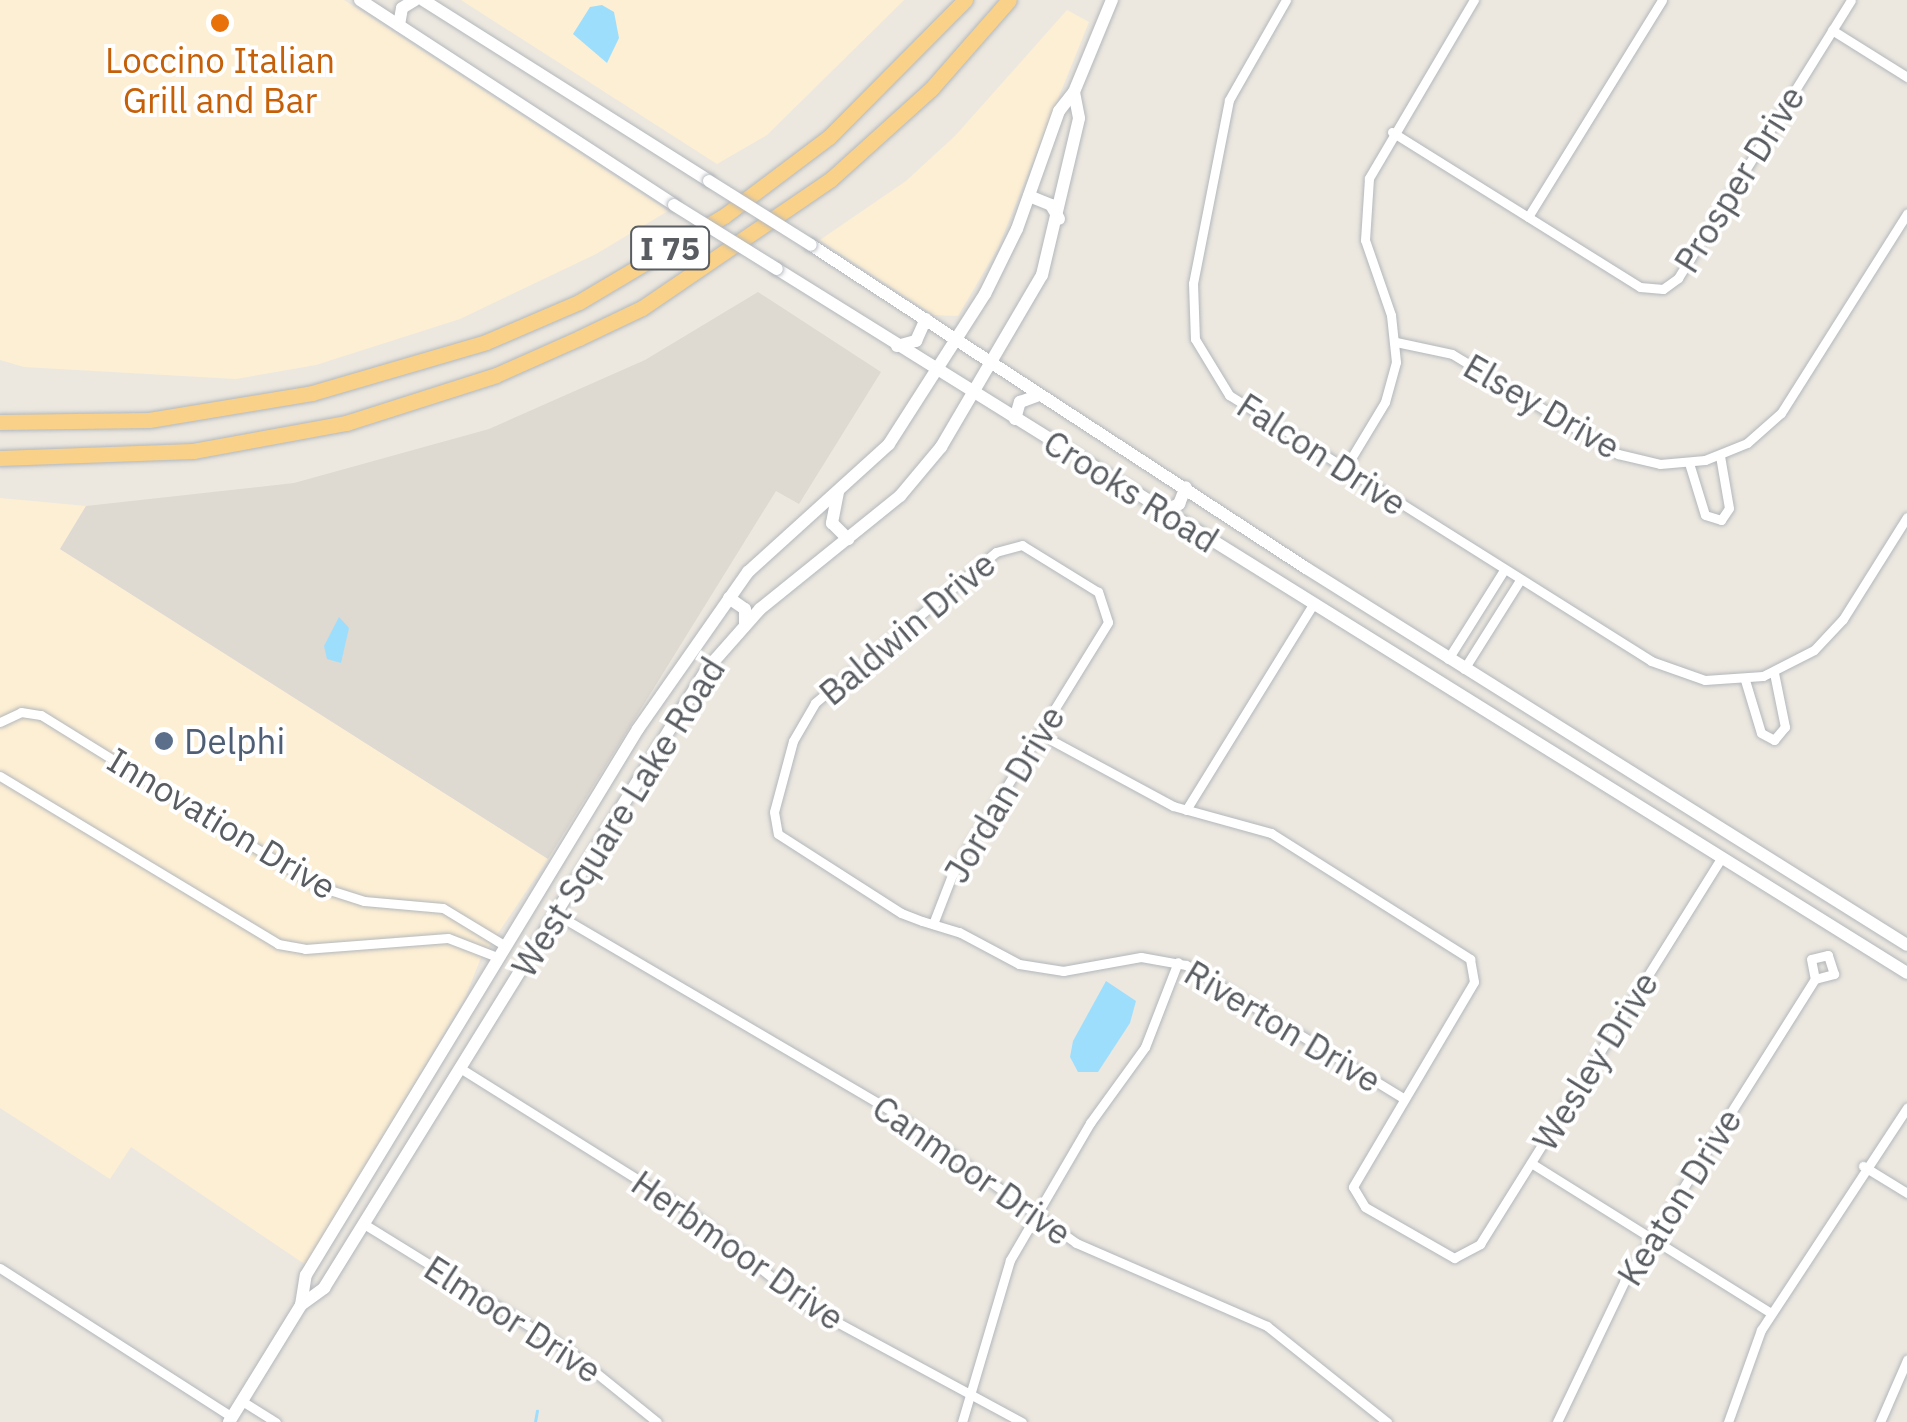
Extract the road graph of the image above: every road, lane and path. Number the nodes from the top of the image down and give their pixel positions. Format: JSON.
{"nodes":[{"id":1,"x":360,"y":0,"type":"edge"},
{"id":2,"x":420,"y":0,"type":"edge"},
{"id":3,"x":965,"y":0,"type":"edge"},
{"id":4,"x":1009,"y":0,"type":"edge"},
{"id":5,"x":1112,"y":0,"type":"edge"},
{"id":6,"x":1286,"y":0,"type":"edge"},
{"id":7,"x":1474,"y":0,"type":"edge"},
{"id":8,"x":1662,"y":0,"type":"edge"},
{"id":9,"x":1851,"y":0,"type":"edge"},
{"id":10,"x":398,"y":24,"type":"junction"},
{"id":11,"x":1832,"y":30,"type":"junction"},
{"id":12,"x":1907,"y":77,"type":"edge"},
{"id":13,"x":1074,"y":92,"type":"junction"},
{"id":14,"x":1392,"y":132,"type":"junction"},
{"id":15,"x":1029,"y":196,"type":"junction"},
{"id":16,"x":1907,"y":214,"type":"edge"},
{"id":17,"x":1528,"y":216,"type":"junction"},
{"id":18,"x":1059,"y":219,"type":"junction"},
{"id":19,"x":926,"y":320,"type":"junction"},
{"id":20,"x":956,"y":340,"type":"junction"},
{"id":21,"x":1396,"y":342,"type":"junction"},
{"id":22,"x":897,"y":346,"type":"junction"},
{"id":23,"x":992,"y":364,"type":"junction"},
{"id":24,"x":936,"y":371,"type":"junction"},
{"id":25,"x":974,"y":394,"type":"junction"},
{"id":26,"x":1039,"y":395,"type":"junction"},
{"id":27,"x":0,"y":412,"type":"edge"},
{"id":28,"x":1015,"y":418,"type":"junction"},
{"id":29,"x":0,"y":422,"type":"edge"},
{"id":30,"x":67,"y":424,"type":"junction"},
{"id":31,"x":1720,"y":456,"type":"junction"},
{"id":32,"x":0,"y":458,"type":"edge"},
{"id":33,"x":1689,"y":463,"type":"junction"},
{"id":34,"x":1344,"y":470,"type":"junction"},
{"id":35,"x":1186,"y":487,"type":"junction"},
{"id":36,"x":839,"y":490,"type":"junction"},
{"id":37,"x":1164,"y":511,"type":"junction"},
{"id":38,"x":1907,"y":517,"type":"edge"},
{"id":39,"x":848,"y":540,"type":"junction"},
{"id":40,"x":1010,"y":545,"type":"joint"},
{"id":41,"x":1504,"y":570,"type":"junction"},
{"id":42,"x":1520,"y":580,"type":"junction"},
{"id":43,"x":1330,"y":583,"type":"junction"},
{"id":44,"x":729,"y":598,"type":"junction"},
{"id":45,"x":1311,"y":603,"type":"junction"},
{"id":46,"x":745,"y":624,"type":"junction"},
{"id":47,"x":1448,"y":659,"type":"junction"},
{"id":48,"x":1464,"y":669,"type":"junction"},
{"id":49,"x":1774,"y":673,"type":"junction"},
{"id":50,"x":1744,"y":680,"type":"junction"},
{"id":51,"x":1445,"y":684,"type":"junction"},
{"id":52,"x":0,"y":722,"type":"edge"},
{"id":53,"x":1040,"y":734,"type":"junction"},
{"id":54,"x":0,"y":776,"type":"edge"},
{"id":55,"x":605,"y":783,"type":"junction"},
{"id":56,"x":624,"y":803,"type":"junction"},
{"id":57,"x":1186,"y":810,"type":"junction"},
{"id":58,"x":775,"y":828,"type":"joint"},
{"id":59,"x":1738,"y":840,"type":"junction"},
{"id":60,"x":1720,"y":856,"type":"junction"},
{"id":61,"x":556,"y":914,"type":"junction"},
{"id":62,"x":933,"y":924,"type":"junction"},
{"id":63,"x":1907,"y":945,"type":"edge"},
{"id":64,"x":500,"y":951,"type":"junction"},
{"id":65,"x":1178,"y":962,"type":"junction"},
{"id":66,"x":520,"y":971,"type":"junction"},
{"id":67,"x":1907,"y":972,"type":"edge"},
{"id":68,"x":1815,"y":979,"type":"dead end"},
{"id":69,"x":460,"y":1068,"type":"junction"},
{"id":70,"x":1402,"y":1098,"type":"junction"},
{"id":71,"x":1907,"y":1108,"type":"edge"},
{"id":72,"x":1531,"y":1164,"type":"junction"},
{"id":73,"x":1863,"y":1166,"type":"junction"},
{"id":74,"x":1907,"y":1193,"type":"edge"},
{"id":75,"x":1033,"y":1216,"type":"junction"},
{"id":76,"x":364,"y":1224,"type":"junction"},
{"id":77,"x":1652,"y":1239,"type":"junction"},
{"id":78,"x":326,"y":1243,"type":"junction"},
{"id":79,"x":341,"y":1261,"type":"junction"},
{"id":80,"x":0,"y":1268,"type":"edge"},
{"id":81,"x":300,"y":1305,"type":"junction"},
{"id":82,"x":1771,"y":1313,"type":"junction"},
{"id":83,"x":1907,"y":1360,"type":"edge"},
{"id":84,"x":970,"y":1392,"type":"junction"},
{"id":85,"x":242,"y":1401,"type":"junction"},
{"id":86,"x":230,"y":1419,"type":"edge"},
{"id":87,"x":276,"y":1422,"type":"edge"},
{"id":88,"x":657,"y":1422,"type":"edge"},
{"id":89,"x":962,"y":1422,"type":"edge"},
{"id":90,"x":1022,"y":1422,"type":"edge"},
{"id":91,"x":1387,"y":1422,"type":"edge"},
{"id":92,"x":1558,"y":1422,"type":"edge"},
{"id":93,"x":1728,"y":1422,"type":"edge"},
{"id":94,"x":1880,"y":1422,"type":"edge"}],
"edges":[{"from":1,"to":10,"type":"main road","name":"Crooks Road"},
{"from":2,"to":10,"type":"main road"},
{"from":2,"to":19,"type":"main road","name":"Crooks Road","bridge":true},
{"from":3,"to":30,"type":"highway","number":"I 75"},
{"from":4,"to":32,"type":"highway","number":"I 75"},
{"from":5,"to":13,"type":"main road","name":"West Square Lake Road"},
{"from":6,"to":34,"type":"street","name":"Falcon Drive"},
{"from":7,"to":14,"type":"street"},
{"from":8,"to":17,"type":"street"},
{"from":9,"to":11,"type":"street","name":"Prosper Drive"},
{"from":10,"to":22,"type":"main road","name":"Crooks Road","bridge":true},
{"from":11,"to":12,"type":"street"},
{"from":11,"to":17,"type":"street","name":"Prosper Drive"},
{"from":13,"to":15,"type":"main road","name":"West Square Lake Road"},
{"from":13,"to":18,"type":"main road","name":"West Square Lake Road"},
{"from":14,"to":17,"type":"street","name":"Prosper Drive"},
{"from":14,"to":21,"type":"street"},
{"from":15,"to":18,"type":"main road"},
{"from":15,"to":20,"type":"main road","name":"West Square Lake Road"},
{"from":16,"to":31,"type":"street","name":"Elsey Drive"},
{"from":18,"to":23,"type":"main road","name":"West Square Lake Road"},
{"from":19,"to":20,"type":"main road","name":"Crooks Road"},
{"from":19,"to":22,"type":"main road"},
{"from":20,"to":23,"type":"main road","name":"Crooks Road"},
{"from":20,"to":24,"type":"main road","name":"West Square Lake Road"},
{"from":21,"to":33,"type":"street","name":"Elsey Drive"},
{"from":21,"to":34,"type":"street"},
{"from":22,"to":24,"type":"main road","name":"Crooks Road"},
{"from":23,"to":25,"type":"main road","name":"West Square Lake Road"},
{"from":23,"to":26,"type":"main road","name":"Crooks Road"},
{"from":24,"to":25,"type":"main road","name":"Crooks Road"},
{"from":24,"to":36,"type":"main road","name":"West Square Lake Road"},
{"from":25,"to":28,"type":"main road","name":"Crooks Road"},
{"from":25,"to":39,"type":"main road","name":"West Square Lake Road"},
{"from":26,"to":28,"type":"main road"},
{"from":26,"to":35,"type":"main road","name":"Crooks Road"},
{"from":27,"to":30,"type":"highway"},
{"from":28,"to":37,"type":"main road","name":"Crooks Road"},
{"from":29,"to":30,"type":"highway","number":"I 75"},
{"from":31,"to":33,"type":"street","name":"Elsey Drive"},
{"from":31,"to":33,"type":"street"},
{"from":34,"to":41,"type":"street","name":"Falcon Drive"},
{"from":35,"to":37,"type":"main road"},
{"from":35,"to":43,"type":"main road","name":"Crooks Road"},
{"from":36,"to":39,"type":"main road"},
{"from":36,"to":44,"type":"main road","name":"West Square Lake Road"},
{"from":37,"to":45,"type":"main road","name":"Crooks Road"},
{"from":38,"to":49,"type":"street"},
{"from":39,"to":46,"type":"main road","name":"West Square Lake Road"},
{"from":40,"to":53,"type":"street","name":"Jordan Drive"},
{"from":40,"to":58,"type":"street","name":"Baldwin Drive"},
{"from":41,"to":42,"type":"street","name":"Falcon Drive"},
{"from":41,"to":47,"type":"street"},
{"from":42,"to":48,"type":"street"},
{"from":42,"to":50,"type":"street","name":"Falcon Drive"},
{"from":43,"to":45,"type":"main road"},
{"from":43,"to":47,"type":"main road","name":"Crooks Road"},
{"from":44,"to":46,"type":"main road"},
{"from":44,"to":55,"type":"main road","name":"West Square Lake Road"},
{"from":45,"to":51,"type":"main road","name":"Crooks Road"},
{"from":45,"to":57,"type":"street"},
{"from":46,"to":56,"type":"main road","name":"West Square Lake Road"},
{"from":47,"to":48,"type":"main road","name":"Crooks Road"},
{"from":48,"to":51,"type":"main road"},
{"from":48,"to":59,"type":"main road","name":"Crooks Road"},
{"from":49,"to":50,"type":"street","name":"Falcon Drive"},
{"from":49,"to":50,"type":"street"},
{"from":51,"to":60,"type":"main road","name":"Crooks Road"},
{"from":52,"to":64,"type":"street","name":"Innovation Drive"},
{"from":53,"to":57,"type":"street"},
{"from":53,"to":62,"type":"street","name":"Jordan Drive"},
{"from":54,"to":64,"type":"street","name":"Innovation Drive"},
{"from":55,"to":56,"type":"main road"},
{"from":55,"to":64,"type":"main road","name":"West Square Lake Road"},
{"from":56,"to":61,"type":"main road","name":"West Square Lake Road"},
{"from":57,"to":70,"type":"street"},
{"from":58,"to":62,"type":"street","name":"Jordan Drive"},
{"from":59,"to":60,"type":"main road"},
{"from":59,"to":63,"type":"main road","name":"Crooks Road"},
{"from":60,"to":67,"type":"main road","name":"Crooks Road"},
{"from":60,"to":72,"type":"street","name":"Wesley Drive"},
{"from":61,"to":66,"type":"main road","name":"West Square Lake Road"},
{"from":61,"to":75,"type":"street","name":"Canmoor Drive"},
{"from":62,"to":65,"type":"street","name":"Riverton Drive"},
{"from":64,"to":66,"type":"main road"},
{"from":64,"to":78,"type":"main road","name":"West Square Lake Road"},
{"from":65,"to":70,"type":"street","name":"Riverton Drive"},
{"from":65,"to":75,"type":"street"},
{"from":66,"to":69,"type":"main road","name":"West Square Lake Road"},
{"from":68,"to":77,"type":"street","name":"Keaton Drive"},
{"from":69,"to":76,"type":"main road","name":"West Square Lake Road"},
{"from":69,"to":84,"type":"street","name":"Herbmoor Drive"},
{"from":70,"to":72,"type":"street","name":"Wesley Drive"},
{"from":71,"to":73,"type":"street"},
{"from":72,"to":77,"type":"street"},
{"from":73,"to":74,"type":"street"},
{"from":73,"to":82,"type":"street"},
{"from":75,"to":84,"type":"street"},
{"from":75,"to":91,"type":"street","name":"Canmoor Drive"},
{"from":76,"to":79,"type":"main road","name":"West Square Lake Road"},
{"from":76,"to":88,"type":"street","name":"Elmoor Drive"},
{"from":77,"to":82,"type":"street"},
{"from":77,"to":92,"type":"street","name":"Keaton Drive"},
{"from":78,"to":79,"type":"main road"},
{"from":78,"to":81,"type":"main road","name":"West Square Lake Road"},
{"from":79,"to":81,"type":"main road","name":"West Square Lake Road"},
{"from":80,"to":86,"type":"street"},
{"from":81,"to":85,"type":"main road","name":"West Square Lake Road"},
{"from":82,"to":93,"type":"street"},
{"from":83,"to":94,"type":"street"},
{"from":84,"to":89,"type":"street"},
{"from":84,"to":90,"type":"street","name":"Herbmoor Drive"},
{"from":85,"to":86,"type":"main road","name":"West Square Lake Road"},
{"from":85,"to":87,"type":"street"}]}
